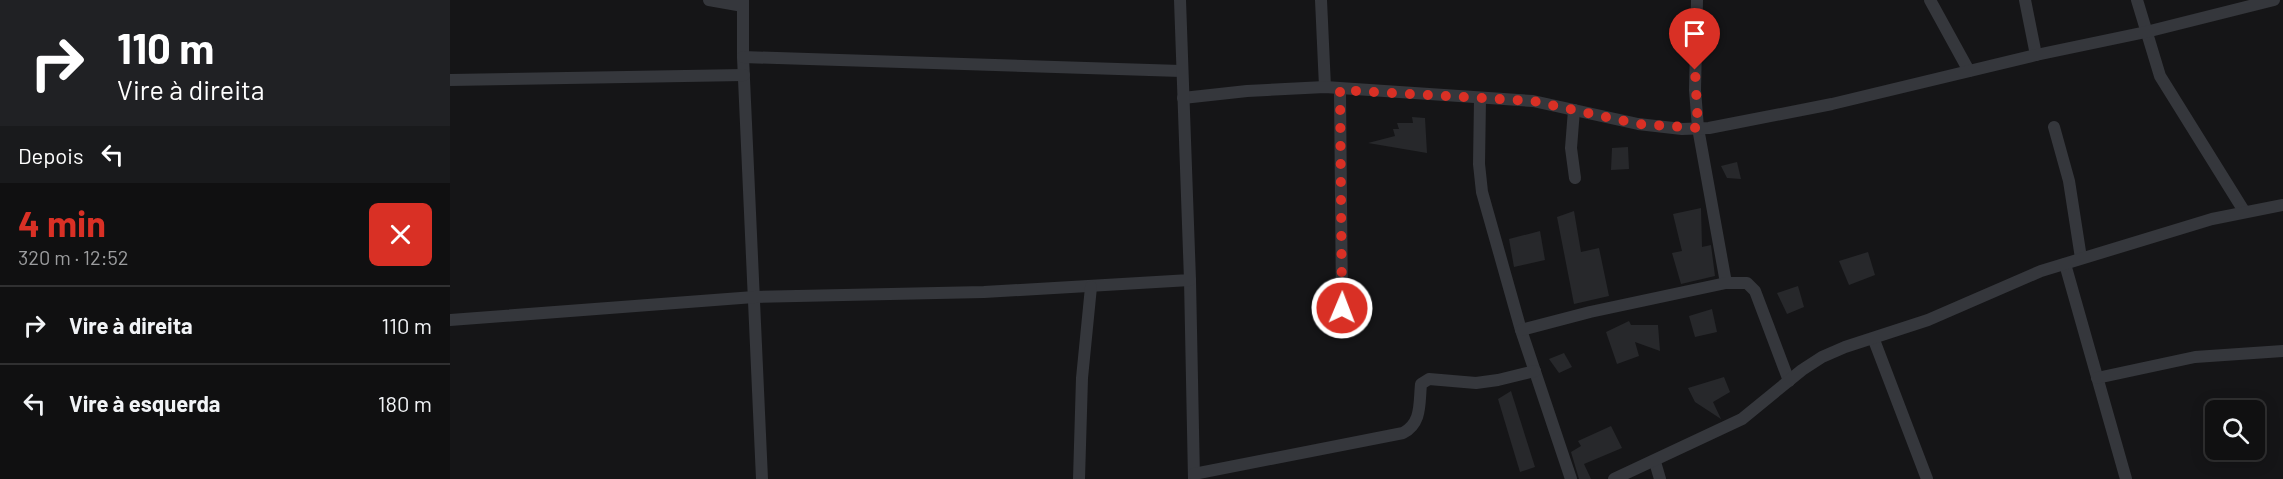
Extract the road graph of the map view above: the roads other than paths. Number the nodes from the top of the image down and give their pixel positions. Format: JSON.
{"nodes":[{"id":1,"x":709,"y":0,"type":"edge"},
{"id":2,"x":1180,"y":0,"type":"edge"},
{"id":3,"x":1321,"y":0,"type":"edge"},
{"id":4,"x":1697,"y":0,"type":"edge"},
{"id":5,"x":1930,"y":0,"type":"edge"},
{"id":6,"x":2025,"y":0,"type":"edge"},
{"id":7,"x":2137,"y":0,"type":"edge"},
{"id":8,"x":2274,"y":0,"type":"edge"},
{"id":9,"x":743,"y":3,"type":"edge"},
{"id":10,"x":2146,"y":32,"type":"junction"},
{"id":11,"x":2036,"y":55,"type":"junction"},
{"id":12,"x":743,"y":57,"type":"junction"},
{"id":13,"x":1181,"y":70,"type":"junction"},
{"id":14,"x":1968,"y":71,"type":"junction"},
{"id":15,"x":744,"y":75,"type":"junction"},
{"id":16,"x":450,"y":80,"type":"edge"},
{"id":17,"x":1325,"y":87,"type":"junction"},
{"id":18,"x":1340,"y":90,"type":"junction"},
{"id":19,"x":1182,"y":98,"type":"junction"},
{"id":20,"x":1480,"y":99,"type":"junction"},
{"id":21,"x":1574,"y":110,"type":"junction"},
{"id":22,"x":2054,"y":127,"type":"dead end"},
{"id":23,"x":1698,"y":128,"type":"junction"},
{"id":24,"x":1575,"y":178,"type":"dead end"},
{"id":25,"x":2283,"y":205,"type":"edge"},
{"id":26,"x":2244,"y":211,"type":"junction"},
{"id":27,"x":2081,"y":258,"type":"junction"},
{"id":28,"x":2065,"y":264,"type":"junction"},
{"id":29,"x":1190,"y":280,"type":"junction"},
{"id":30,"x":1726,"y":283,"type":"junction"},
{"id":31,"x":1092,"y":287,"type":"junction"},
{"id":32,"x":754,"y":297,"type":"junction"},
{"id":33,"x":1342,"y":308,"type":"dead end"},
{"id":34,"x":450,"y":320,"type":"edge"},
{"id":35,"x":1521,"y":330,"type":"junction"},
{"id":36,"x":1874,"y":340,"type":"junction"},
{"id":37,"x":2283,"y":351,"type":"edge"},
{"id":38,"x":1535,"y":371,"type":"junction"},
{"id":39,"x":2097,"y":378,"type":"junction"},
{"id":40,"x":1789,"y":381,"type":"junction"},
{"id":41,"x":1655,"y":462,"type":"junction"},
{"id":42,"x":1194,"y":477,"type":"edge"},
{"id":43,"x":762,"y":479,"type":"edge"},
{"id":44,"x":1079,"y":479,"type":"edge"},
{"id":45,"x":1571,"y":479,"type":"edge"},
{"id":46,"x":1614,"y":479,"type":"edge"},
{"id":47,"x":1660,"y":479,"type":"edge"},
{"id":48,"x":1927,"y":479,"type":"edge"},
{"id":49,"x":2126,"y":479,"type":"edge"}],
"edges":[{"from":1,"to":9,"type":"street"},
{"from":2,"to":13,"type":"street"},
{"from":3,"to":17,"type":"street"},
{"from":4,"to":23,"type":"street"},
{"from":5,"to":14,"type":"street"},
{"from":6,"to":11,"type":"street"},
{"from":7,"to":10,"type":"street"},
{"from":8,"to":10,"type":"street"},
{"from":9,"to":12,"type":"street"},
{"from":10,"to":11,"type":"street"},
{"from":10,"to":26,"type":"street"},
{"from":11,"to":14,"type":"street"},
{"from":12,"to":13,"type":"street"},
{"from":12,"to":15,"type":"street"},
{"from":13,"to":19,"type":"street"},
{"from":14,"to":23,"type":"street"},
{"from":15,"to":16,"type":"street"},
{"from":15,"to":32,"type":"street"},
{"from":17,"to":18,"type":"street"},
{"from":17,"to":19,"type":"street"},
{"from":18,"to":20,"type":"street"},
{"from":18,"to":33,"type":"street"},
{"from":19,"to":29,"type":"street"},
{"from":20,"to":21,"type":"street"},
{"from":20,"to":35,"type":"street"},
{"from":21,"to":23,"type":"street"},
{"from":21,"to":24,"type":"street"},
{"from":22,"to":27,"type":"street"},
{"from":23,"to":30,"type":"street"},
{"from":25,"to":26,"type":"street"},
{"from":26,"to":27,"type":"street"},
{"from":27,"to":28,"type":"street"},
{"from":28,"to":36,"type":"street"},
{"from":28,"to":39,"type":"street"},
{"from":29,"to":31,"type":"street"},
{"from":29,"to":42,"type":"street"},
{"from":30,"to":35,"type":"street"},
{"from":30,"to":40,"type":"street"},
{"from":31,"to":32,"type":"street"},
{"from":31,"to":44,"type":"street"},
{"from":32,"to":34,"type":"street"},
{"from":32,"to":43,"type":"street"},
{"from":35,"to":38,"type":"street"},
{"from":36,"to":40,"type":"street"},
{"from":36,"to":48,"type":"street"},
{"from":37,"to":39,"type":"street"},
{"from":38,"to":42,"type":"street"},
{"from":38,"to":45,"type":"street"},
{"from":39,"to":49,"type":"street"},
{"from":40,"to":41,"type":"street"},
{"from":41,"to":46,"type":"street"},
{"from":41,"to":47,"type":"street"}]}
